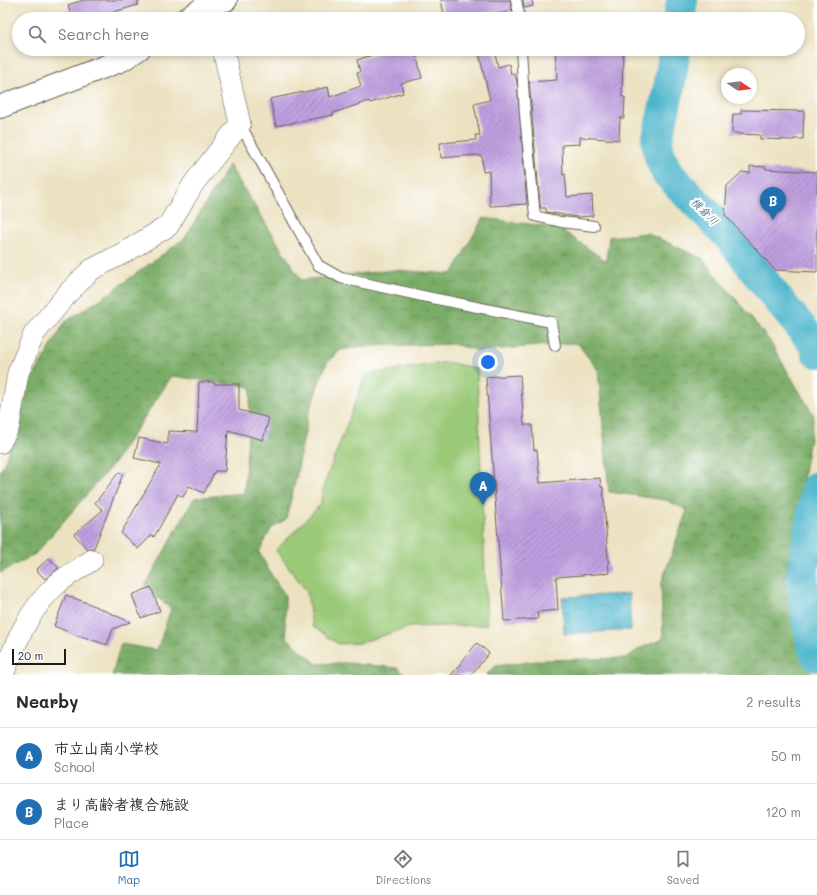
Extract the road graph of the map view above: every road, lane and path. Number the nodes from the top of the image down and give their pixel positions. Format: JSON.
{"nodes":[{"id":1,"x":516,"y":0,"type":"edge"},
{"id":2,"x":215,"y":6,"type":"edge"},
{"id":3,"x":202,"y":12,"type":"edge"},
{"id":4,"x":519,"y":12,"type":"edge"},
{"id":5,"x":128,"y":56,"type":"edge"},
{"id":6,"x":225,"y":56,"type":"edge"},
{"id":7,"x":521,"y":56,"type":"edge"},
{"id":8,"x":0,"y":107,"type":"edge"},
{"id":9,"x":240,"y":124,"type":"junction"},
{"id":10,"x":594,"y":226,"type":"dead end"},
{"id":11,"x":555,"y":345,"type":"dead end"},
{"id":12,"x":0,"y":443,"type":"edge"},
{"id":13,"x":92,"y":560,"type":"dead end"},
{"id":14,"x":3,"y":675,"type":"edge"}],
"edges":[{"from":1,"to":4,"type":"lane"},
{"from":2,"to":3,"type":"street"},
{"from":5,"to":8,"type":"street"},
{"from":6,"to":9,"type":"street"},
{"from":7,"to":10,"type":"lane"},
{"from":9,"to":11,"type":"lane"},
{"from":9,"to":12,"type":"street"},
{"from":13,"to":14,"type":"street"}]}
